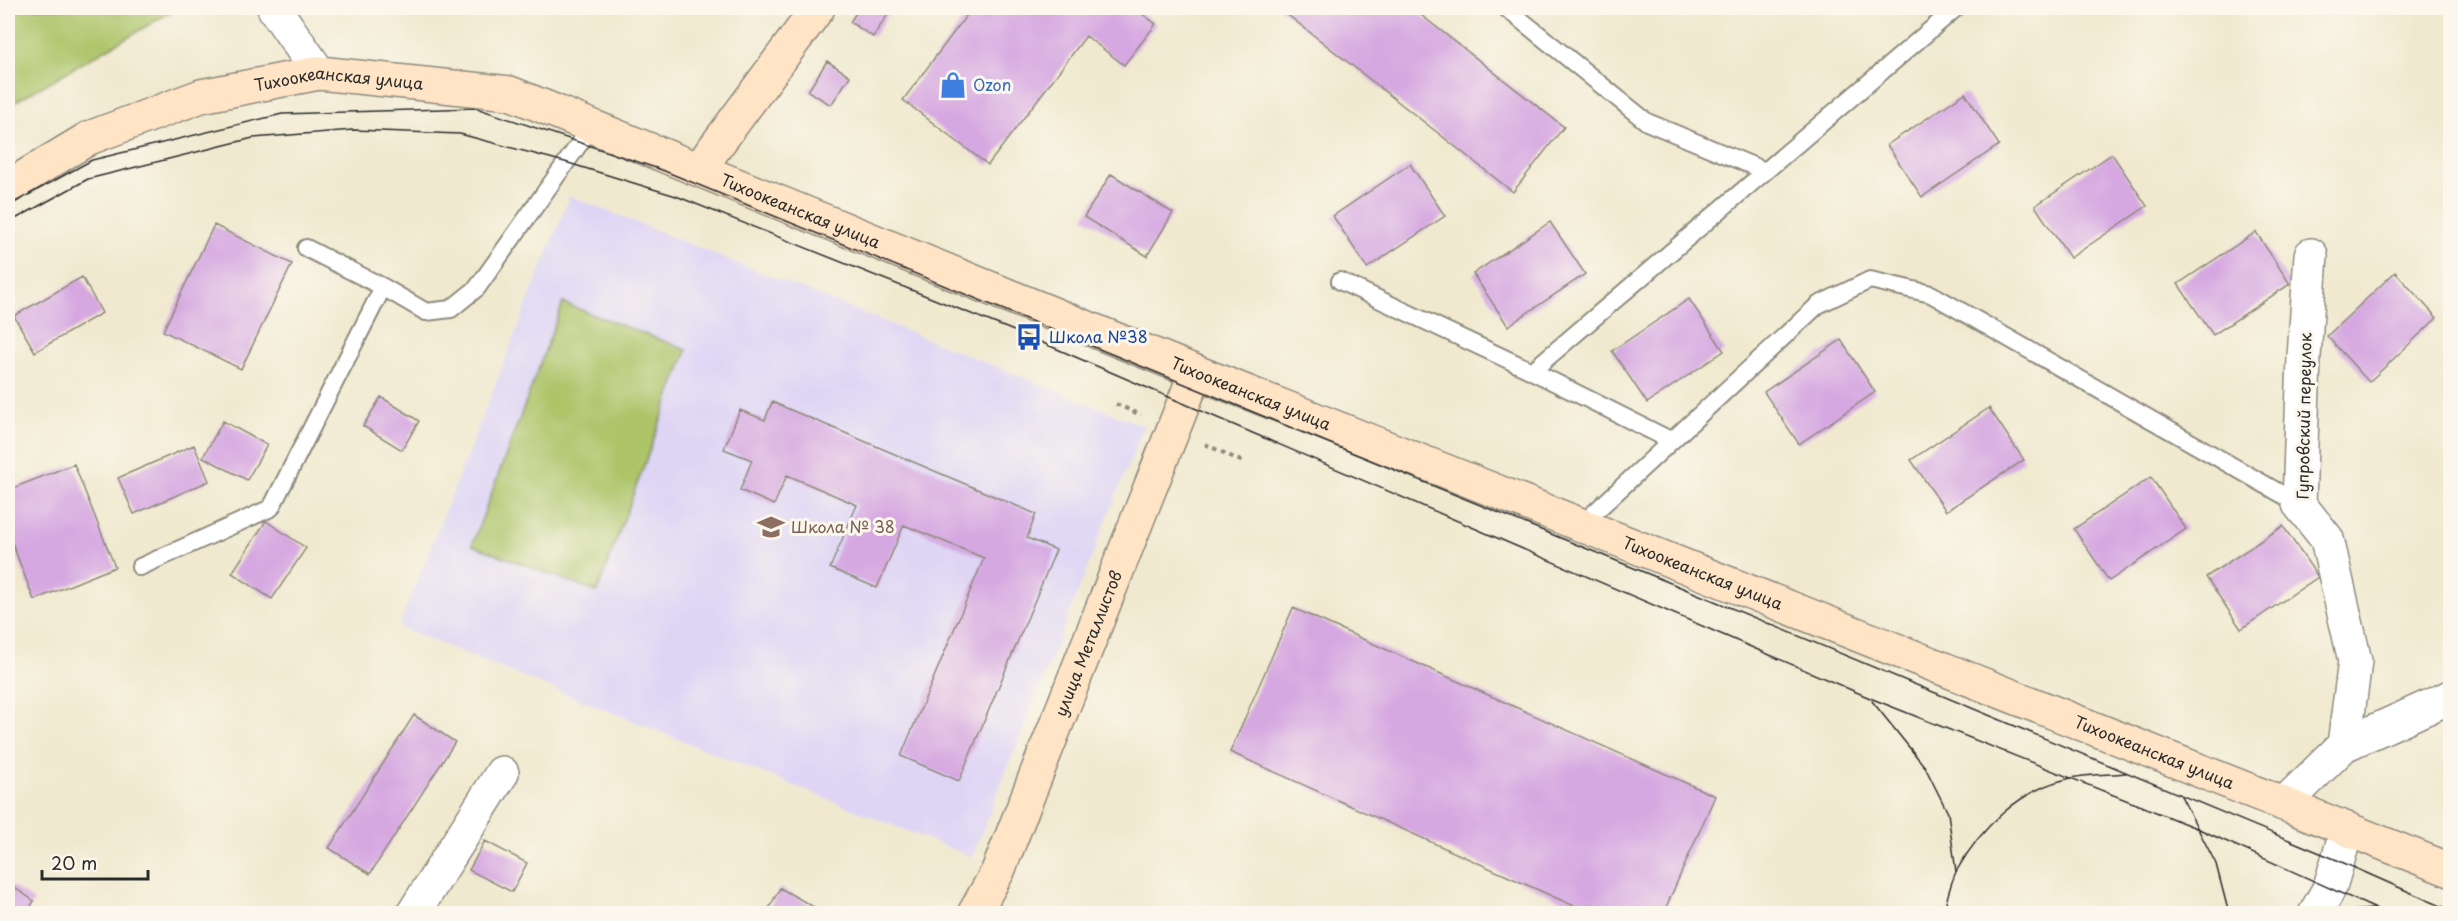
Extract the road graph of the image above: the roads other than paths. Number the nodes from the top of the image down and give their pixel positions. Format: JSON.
{"nodes":[{"id":1,"x":274,"y":8,"type":"edge"},
{"id":2,"x":818,"y":8,"type":"edge"},
{"id":3,"x":1506,"y":8,"type":"edge"},
{"id":4,"x":1956,"y":8,"type":"edge"},
{"id":5,"x":319,"y":73,"type":"junction"},
{"id":6,"x":592,"y":126,"type":"junction"},
{"id":7,"x":699,"y":169,"type":"junction"},
{"id":8,"x":1765,"y":171,"type":"junction"},
{"id":9,"x":8,"y":188,"type":"edge"},
{"id":10,"x":306,"y":248,"type":"dead end"},
{"id":11,"x":2310,"y":255,"type":"dead end"},
{"id":12,"x":1340,"y":281,"type":"dead end"},
{"id":13,"x":382,"y":287,"type":"junction"},
{"id":14,"x":1532,"y":371,"type":"junction"},
{"id":15,"x":1196,"y":372,"type":"junction"},
{"id":16,"x":1670,"y":440,"type":"junction"},
{"id":17,"x":2299,"y":504,"type":"junction"},
{"id":18,"x":1581,"y":525,"type":"junction"},
{"id":19,"x":141,"y":567,"type":"dead end"},
{"id":20,"x":2451,"y":698,"type":"edge"},
{"id":21,"x":2344,"y":745,"type":"junction"},
{"id":22,"x":502,"y":773,"type":"dead end"},
{"id":23,"x":2284,"y":804,"type":"junction"},
{"id":24,"x":2347,"y":829,"type":"junction"},
{"id":25,"x":2451,"y":870,"type":"edge"},
{"id":26,"x":413,"y":914,"type":"edge"},
{"id":27,"x":974,"y":914,"type":"edge"},
{"id":28,"x":2315,"y":914,"type":"edge"}],
"edges":[{"from":1,"to":5,"type":"street"},
{"from":2,"to":7,"type":"main road"},
{"from":3,"to":8,"type":"lane"},
{"from":4,"to":8,"type":"lane"},
{"from":5,"to":6,"type":"main road","name":"Тихоокеанская улица"},
{"from":5,"to":9,"type":"main road","name":"Тихоокеанская улица"},
{"from":6,"to":7,"type":"main road","name":"Тихоокеанская улица"},
{"from":6,"to":13,"type":"lane"},
{"from":7,"to":15,"type":"main road","name":"Тихоокеанская улица"},
{"from":8,"to":14,"type":"lane"},
{"from":10,"to":13,"type":"lane"},
{"from":11,"to":17,"type":"street","name":"Гупровский переулок"},
{"from":12,"to":14,"type":"lane"},
{"from":13,"to":19,"type":"lane"},
{"from":14,"to":16,"type":"lane"},
{"from":15,"to":18,"type":"main road","name":"Тихоокеанская улица"},
{"from":15,"to":27,"type":"main road","name":"улица Металлистов"},
{"from":16,"to":17,"type":"lane"},
{"from":16,"to":18,"type":"lane"},
{"from":17,"to":21,"type":"street","name":"Гупровский переулок"},
{"from":18,"to":23,"type":"main road","name":"Тихоокеанская улица"},
{"from":20,"to":21,"type":"street"},
{"from":21,"to":23,"type":"street"},
{"from":22,"to":26,"type":"street"},
{"from":23,"to":24,"type":"main road","name":"Тихоокеанская улица"},
{"from":24,"to":25,"type":"main road","name":"Тихоокеанская улица"},
{"from":24,"to":28,"type":"street"}]}
